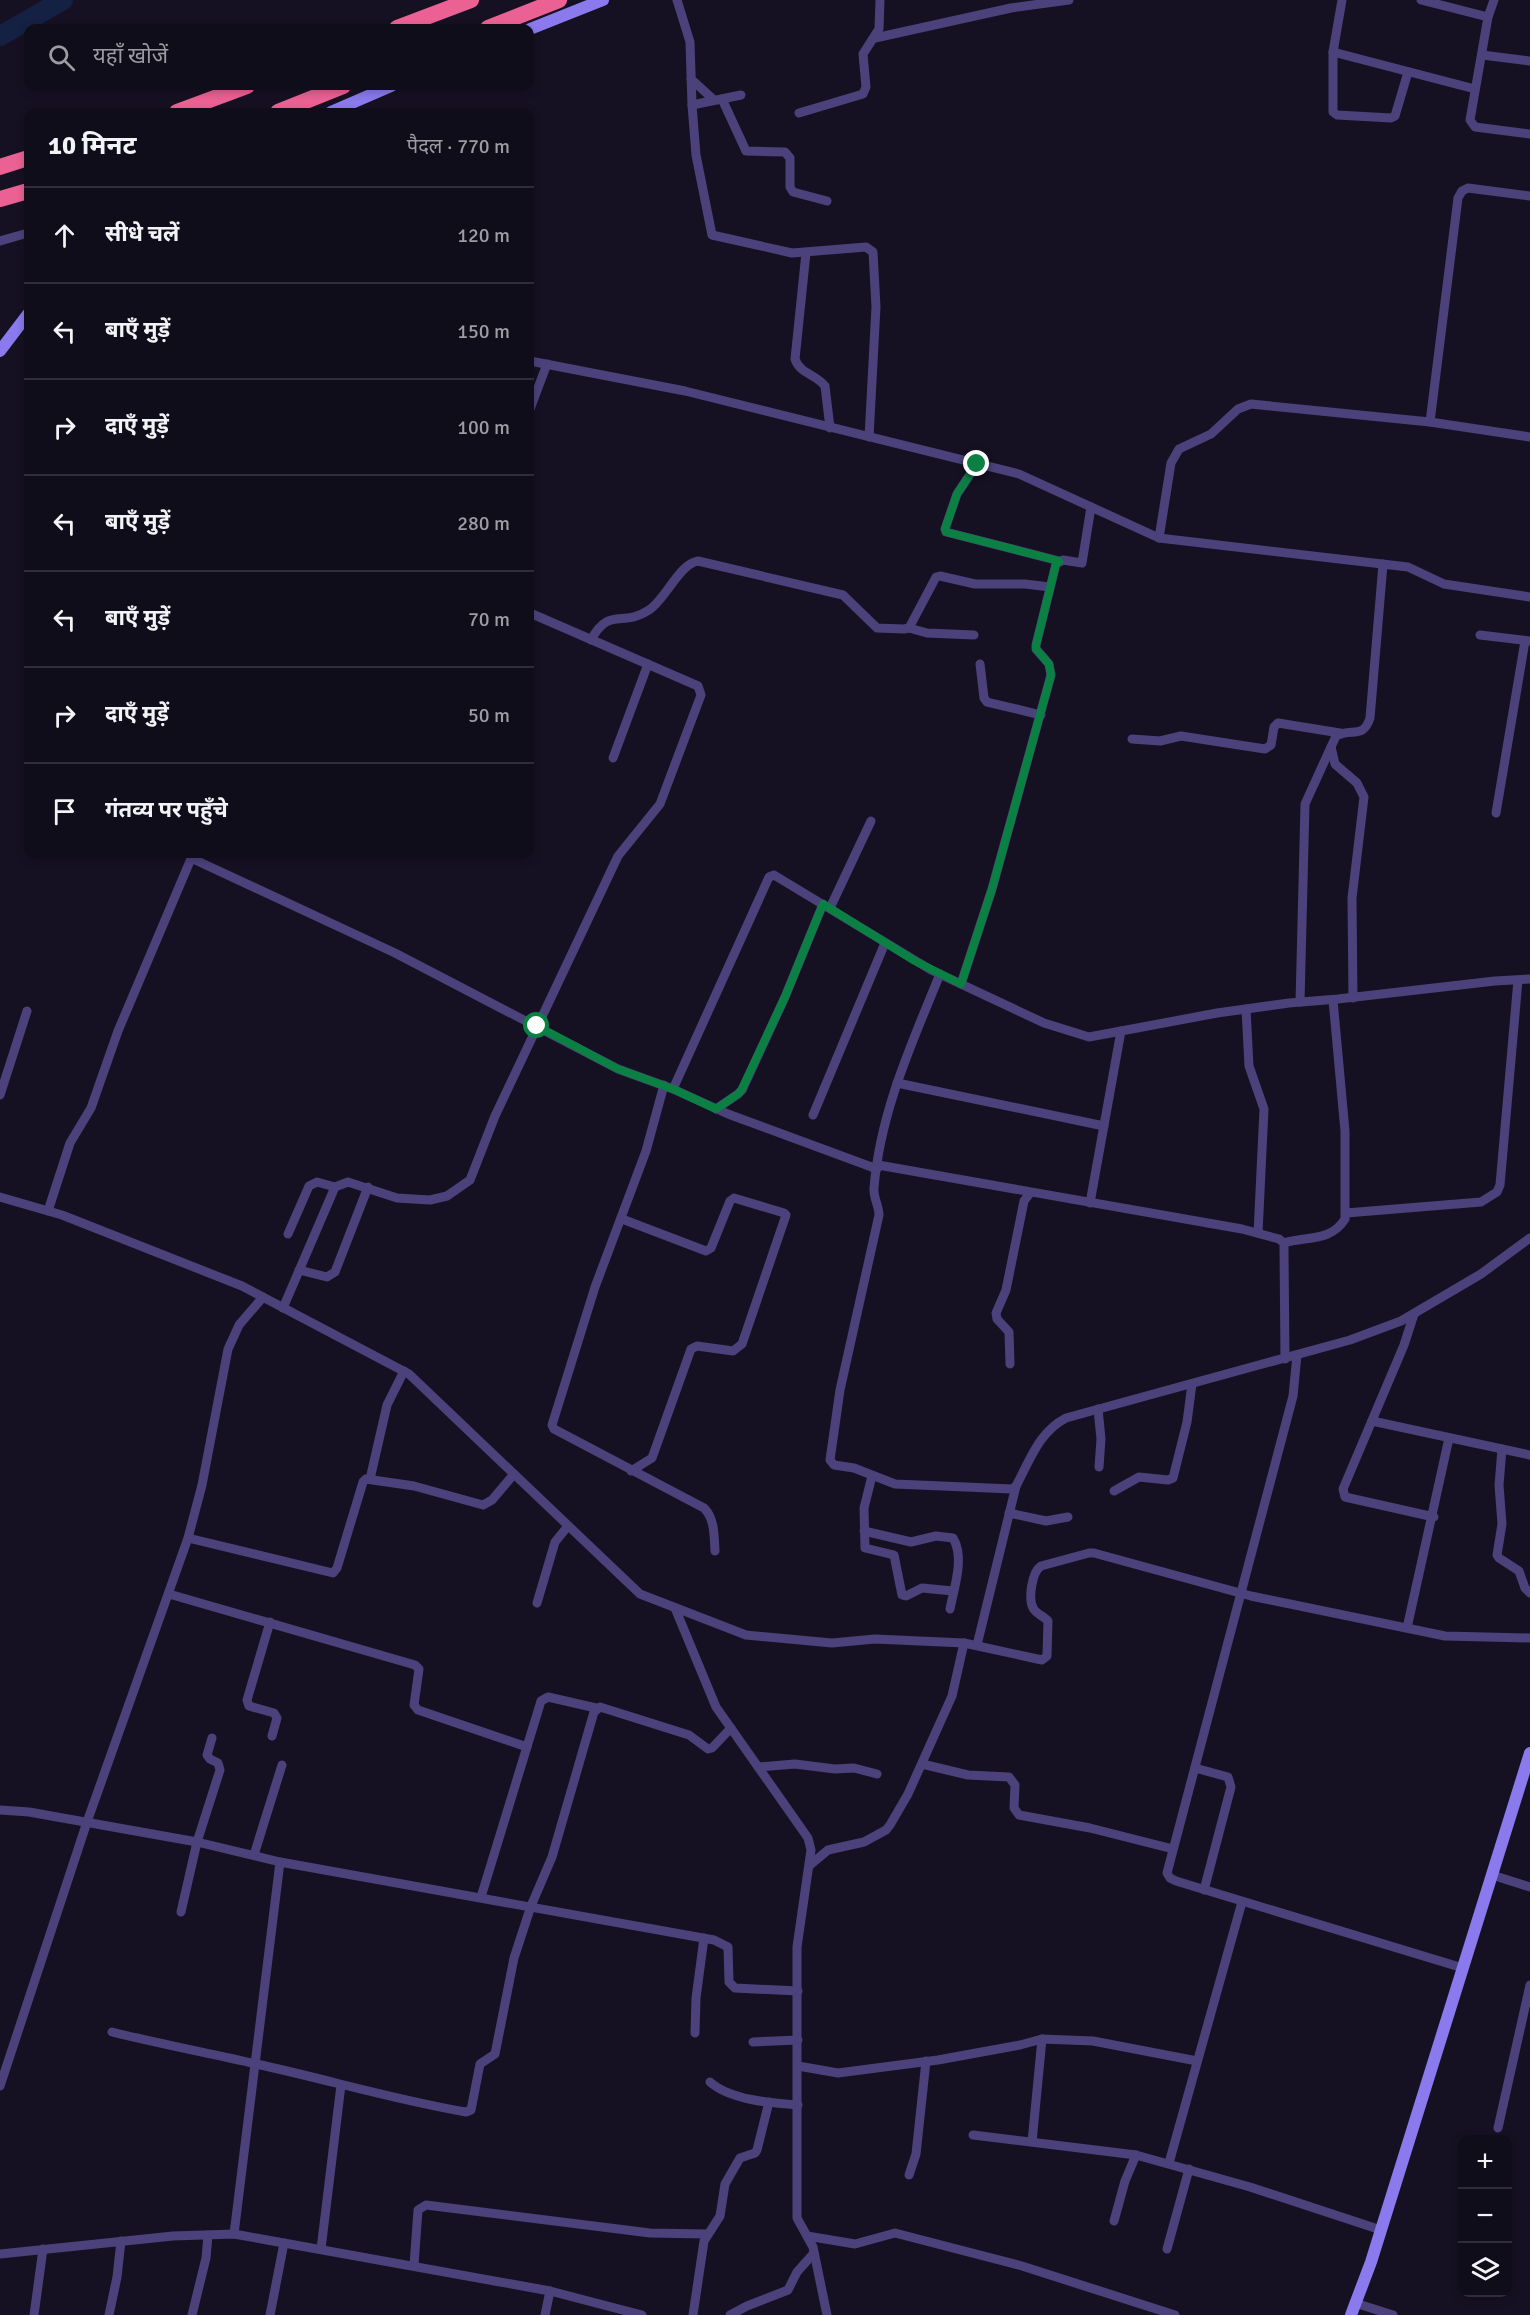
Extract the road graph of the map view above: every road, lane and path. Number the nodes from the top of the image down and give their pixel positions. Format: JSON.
{"nodes":[{"id":1,"x":471,"y":0,"type":"edge"},
{"id":2,"x":559,"y":0,"type":"edge"},
{"id":3,"x":603,"y":0,"type":"edge"},
{"id":4,"x":677,"y":0,"type":"edge"},
{"id":5,"x":879,"y":0,"type":"edge"},
{"id":6,"x":1069,"y":0,"type":"edge"},
{"id":7,"x":1342,"y":0,"type":"edge"},
{"id":8,"x":1421,"y":0,"type":"edge"},
{"id":9,"x":1494,"y":0,"type":"edge"},
{"id":10,"x":1488,"y":18,"type":"junction"},
{"id":11,"x":408,"y":24,"type":"edge"},
{"id":12,"x":498,"y":24,"type":"edge"},
{"id":13,"x":534,"y":27,"type":"edge"},
{"id":14,"x":875,"y":38,"type":"junction"},
{"id":15,"x":1333,"y":52,"type":"junction"},
{"id":16,"x":1482,"y":56,"type":"junction"},
{"id":17,"x":1530,"y":61,"type":"edge"},
{"id":18,"x":1408,"y":72,"type":"junction"},
{"id":19,"x":691,"y":79,"type":"junction"},
{"id":20,"x":1475,"y":89,"type":"junction"},
{"id":21,"x":236,"y":90,"type":"edge"},
{"id":22,"x":333,"y":90,"type":"edge"},
{"id":23,"x":382,"y":90,"type":"edge"},
{"id":24,"x":741,"y":95,"type":"dead end"},
{"id":25,"x":718,"y":100,"type":"junction"},
{"id":26,"x":692,"y":105,"type":"junction"},
{"id":27,"x":188,"y":108,"type":"edge"},
{"id":28,"x":288,"y":108,"type":"edge"},
{"id":29,"x":340,"y":108,"type":"edge"},
{"id":30,"x":799,"y":113,"type":"dead end"},
{"id":31,"x":1530,"y":134,"type":"edge"},
{"id":32,"x":24,"y":159,"type":"edge"},
{"id":33,"x":0,"y":167,"type":"edge"},
{"id":34,"x":24,"y":192,"type":"edge"},
{"id":35,"x":1530,"y":196,"type":"edge"},
{"id":36,"x":0,"y":199,"type":"edge"},
{"id":37,"x":827,"y":201,"type":"dead end"},
{"id":38,"x":24,"y":234,"type":"edge"},
{"id":39,"x":0,"y":241,"type":"edge"},
{"id":40,"x":806,"y":253,"type":"junction"},
{"id":41,"x":24,"y":319,"type":"edge"},
{"id":42,"x":0,"y":351,"type":"edge"},
{"id":43,"x":534,"y":362,"type":"edge"},
{"id":44,"x":547,"y":364,"type":"junction"},
{"id":45,"x":534,"y":398,"type":"edge"},
{"id":46,"x":1430,"y":422,"type":"junction"},
{"id":47,"x":830,"y":428,"type":"junction"},
{"id":48,"x":869,"y":437,"type":"junction"},
{"id":49,"x":1530,"y":437,"type":"edge"},
{"id":50,"x":977,"y":464,"type":"junction"},
{"id":51,"x":1091,"y":507,"type":"junction"},
{"id":52,"x":1159,"y":538,"type":"junction"},
{"id":53,"x":1059,"y":561,"type":"junction"},
{"id":54,"x":1383,"y":564,"type":"junction"},
{"id":55,"x":1050,"y":587,"type":"junction"},
{"id":56,"x":1530,"y":597,"type":"edge"},
{"id":57,"x":534,"y":615,"type":"edge"},
{"id":58,"x":909,"y":628,"type":"junction"},
{"id":59,"x":1480,"y":634,"type":"dead end"},
{"id":60,"x":974,"y":635,"type":"dead end"},
{"id":61,"x":591,"y":640,"type":"junction"},
{"id":62,"x":1528,"y":641,"type":"edge"},
{"id":63,"x":648,"y":664,"type":"junction"},
{"id":64,"x":980,"y":664,"type":"dead end"},
{"id":65,"x":1041,"y":715,"type":"junction"},
{"id":66,"x":1340,"y":733,"type":"junction"},
{"id":67,"x":1132,"y":740,"type":"dead end"},
{"id":68,"x":1331,"y":747,"type":"junction"},
{"id":69,"x":613,"y":758,"type":"dead end"},
{"id":70,"x":1496,"y":813,"type":"dead end"},
{"id":71,"x":871,"y":821,"type":"dead end"},
{"id":72,"x":191,"y":858,"type":"edge"},
{"id":73,"x":196,"y":858,"type":"edge"},
{"id":74,"x":826,"y":906,"type":"junction"},
{"id":75,"x":885,"y":943,"type":"junction"},
{"id":76,"x":939,"y":974,"type":"junction"},
{"id":77,"x":1530,"y":979,"type":"edge"},
{"id":78,"x":1518,"y":980,"type":"junction"},
{"id":79,"x":961,"y":984,"type":"junction"},
{"id":80,"x":1353,"y":998,"type":"junction"},
{"id":81,"x":1333,"y":1000,"type":"junction"},
{"id":82,"x":1300,"y":1002,"type":"junction"},
{"id":83,"x":1246,"y":1009,"type":"junction"},
{"id":84,"x":27,"y":1011,"type":"dead end"},
{"id":85,"x":537,"y":1026,"type":"junction"},
{"id":86,"x":1121,"y":1031,"type":"junction"},
{"id":87,"x":897,"y":1083,"type":"junction"},
{"id":88,"x":668,"y":1087,"type":"junction"},
{"id":89,"x":0,"y":1095,"type":"edge"},
{"id":90,"x":716,"y":1109,"type":"junction"},
{"id":91,"x":813,"y":1115,"type":"dead end"},
{"id":92,"x":1104,"y":1126,"type":"junction"},
{"id":93,"x":877,"y":1167,"type":"junction"},
{"id":94,"x":335,"y":1187,"type":"junction"},
{"id":95,"x":368,"y":1187,"type":"junction"},
{"id":96,"x":1030,"y":1193,"type":"junction"},
{"id":97,"x":0,"y":1197,"type":"edge"},
{"id":98,"x":1090,"y":1203,"type":"junction"},
{"id":99,"x":48,"y":1211,"type":"junction"},
{"id":100,"x":1346,"y":1213,"type":"junction"},
{"id":101,"x":622,"y":1219,"type":"junction"},
{"id":102,"x":1257,"y":1233,"type":"junction"},
{"id":103,"x":288,"y":1234,"type":"dead end"},
{"id":104,"x":1530,"y":1238,"type":"edge"},
{"id":105,"x":1284,"y":1243,"type":"junction"},
{"id":106,"x":299,"y":1270,"type":"junction"},
{"id":107,"x":263,"y":1297,"type":"junction"},
{"id":108,"x":283,"y":1308,"type":"junction"},
{"id":109,"x":1414,"y":1314,"type":"junction"},
{"id":110,"x":1297,"y":1355,"type":"junction"},
{"id":111,"x":1285,"y":1359,"type":"junction"},
{"id":112,"x":1010,"y":1365,"type":"dead end"},
{"id":113,"x":404,"y":1371,"type":"junction"},
{"id":114,"x":1192,"y":1384,"type":"junction"},
{"id":115,"x":1098,"y":1408,"type":"junction"},
{"id":116,"x":1372,"y":1421,"type":"junction"},
{"id":117,"x":1449,"y":1438,"type":"junction"},
{"id":118,"x":1502,"y":1449,"type":"junction"},
{"id":119,"x":1530,"y":1455,"type":"edge"},
{"id":120,"x":1099,"y":1467,"type":"dead end"},
{"id":121,"x":631,"y":1471,"type":"junction"},
{"id":122,"x":514,"y":1474,"type":"junction"},
{"id":123,"x":872,"y":1476,"type":"junction"},
{"id":124,"x":370,"y":1479,"type":"junction"},
{"id":125,"x":1016,"y":1486,"type":"junction"},
{"id":126,"x":1114,"y":1491,"type":"dead end"},
{"id":127,"x":1009,"y":1513,"type":"junction"},
{"id":128,"x":1068,"y":1517,"type":"dead end"},
{"id":129,"x":1434,"y":1517,"type":"junction"},
{"id":130,"x":568,"y":1526,"type":"junction"},
{"id":131,"x":864,"y":1531,"type":"junction"},
{"id":132,"x":188,"y":1538,"type":"junction"},
{"id":133,"x":715,"y":1551,"type":"dead end"},
{"id":134,"x":953,"y":1591,"type":"junction"},
{"id":135,"x":1530,"y":1593,"type":"edge"},
{"id":136,"x":169,"y":1594,"type":"junction"},
{"id":137,"x":1241,"y":1594,"type":"junction"},
{"id":138,"x":537,"y":1603,"type":"dead end"},
{"id":139,"x":675,"y":1608,"type":"junction"},
{"id":140,"x":950,"y":1609,"type":"dead end"},
{"id":141,"x":270,"y":1622,"type":"junction"},
{"id":142,"x":1407,"y":1628,"type":"junction"},
{"id":143,"x":1530,"y":1638,"type":"edge"},
{"id":144,"x":964,"y":1643,"type":"junction"},
{"id":145,"x":977,"y":1645,"type":"junction"},
{"id":146,"x":596,"y":1708,"type":"junction"},
{"id":147,"x":731,"y":1728,"type":"junction"},
{"id":148,"x":272,"y":1736,"type":"dead end"},
{"id":149,"x":212,"y":1738,"type":"dead end"},
{"id":150,"x":527,"y":1747,"type":"junction"},
{"id":151,"x":1530,"y":1753,"type":"edge"},
{"id":152,"x":922,"y":1764,"type":"junction"},
{"id":153,"x":282,"y":1765,"type":"dead end"},
{"id":154,"x":758,"y":1767,"type":"junction"},
{"id":155,"x":1196,"y":1768,"type":"junction"},
{"id":156,"x":877,"y":1774,"type":"dead end"},
{"id":157,"x":0,"y":1810,"type":"edge"},
{"id":158,"x":87,"y":1822,"type":"junction"},
{"id":159,"x":197,"y":1842,"type":"junction"},
{"id":160,"x":1173,"y":1849,"type":"junction"},
{"id":161,"x":254,"y":1855,"type":"junction"},
{"id":162,"x":280,"y":1862,"type":"junction"},
{"id":163,"x":810,"y":1865,"type":"junction"},
{"id":164,"x":1492,"y":1875,"type":"junction"},
{"id":165,"x":1530,"y":1887,"type":"edge"},
{"id":166,"x":1204,"y":1890,"type":"junction"},
{"id":167,"x":481,"y":1897,"type":"junction"},
{"id":168,"x":1242,"y":1902,"type":"junction"},
{"id":169,"x":531,"y":1906,"type":"junction"},
{"id":170,"x":181,"y":1912,"type":"dead end"},
{"id":171,"x":704,"y":1938,"type":"junction"},
{"id":172,"x":1463,"y":1968,"type":"junction"},
{"id":173,"x":1530,"y":1985,"type":"edge"},
{"id":174,"x":798,"y":1991,"type":"junction"},
{"id":175,"x":112,"y":2032,"type":"dead end"},
{"id":176,"x":695,"y":2033,"type":"dead end"},
{"id":177,"x":1042,"y":2039,"type":"junction"},
{"id":178,"x":798,"y":2040,"type":"junction"},
{"id":179,"x":753,"y":2042,"type":"dead end"},
{"id":180,"x":926,"y":2061,"type":"junction"},
{"id":181,"x":1197,"y":2061,"type":"junction"},
{"id":182,"x":256,"y":2064,"type":"junction"},
{"id":183,"x":798,"y":2066,"type":"junction"},
{"id":184,"x":710,"y":2082,"type":"dead end"},
{"id":185,"x":341,"y":2085,"type":"junction"},
{"id":186,"x":0,"y":2086,"type":"edge"},
{"id":187,"x":769,"y":2102,"type":"junction"},
{"id":188,"x":798,"y":2105,"type":"junction"},
{"id":189,"x":1498,"y":2128,"type":"dead end"},
{"id":190,"x":974,"y":2135,"type":"dead end"},
{"id":191,"x":1032,"y":2142,"type":"junction"},
{"id":192,"x":1136,"y":2155,"type":"junction"},
{"id":193,"x":1169,"y":2163,"type":"junction"},
{"id":194,"x":1189,"y":2169,"type":"junction"},
{"id":195,"x":909,"y":2175,"type":"dead end"},
{"id":196,"x":1114,"y":2221,"type":"dead end"},
{"id":197,"x":1381,"y":2230,"type":"junction"},
{"id":198,"x":234,"y":2234,"type":"junction"},
{"id":199,"x":707,"y":2234,"type":"junction"},
{"id":200,"x":208,"y":2235,"type":"junction"},
{"id":201,"x":807,"y":2236,"type":"junction"},
{"id":202,"x":121,"y":2241,"type":"junction"},
{"id":203,"x":284,"y":2243,"type":"junction"},
{"id":204,"x":43,"y":2249,"type":"junction"},
{"id":205,"x":321,"y":2249,"type":"junction"},
{"id":206,"x":1167,"y":2249,"type":"dead end"},
{"id":207,"x":814,"y":2253,"type":"junction"},
{"id":208,"x":0,"y":2254,"type":"edge"},
{"id":209,"x":414,"y":2265,"type":"junction"},
{"id":210,"x":550,"y":2291,"type":"junction"},
{"id":211,"x":1353,"y":2309,"type":"edge"},
{"id":212,"x":34,"y":2315,"type":"edge"},
{"id":213,"x":109,"y":2315,"type":"edge"},
{"id":214,"x":192,"y":2315,"type":"edge"},
{"id":215,"x":270,"y":2315,"type":"edge"},
{"id":216,"x":545,"y":2315,"type":"edge"},
{"id":217,"x":642,"y":2315,"type":"edge"},
{"id":218,"x":693,"y":2315,"type":"edge"},
{"id":219,"x":730,"y":2315,"type":"edge"},
{"id":220,"x":826,"y":2315,"type":"edge"},
{"id":221,"x":1175,"y":2315,"type":"edge"},
{"id":222,"x":1393,"y":2315,"type":"edge"}],
"edges":[{"from":1,"to":11,"type":"highway"},
{"from":2,"to":12,"type":"highway"},
{"from":3,"to":13,"type":"street"},
{"from":4,"to":19,"type":"street"},
{"from":5,"to":14,"type":"street"},
{"from":6,"to":14,"type":"street"},
{"from":7,"to":15,"type":"street"},
{"from":8,"to":10,"type":"street"},
{"from":9,"to":10,"type":"street"},
{"from":10,"to":16,"type":"street"},
{"from":14,"to":30,"type":"street"},
{"from":15,"to":18,"type":"street"},
{"from":15,"to":18,"type":"street"},
{"from":16,"to":17,"type":"street"},
{"from":16,"to":20,"type":"street"},
{"from":18,"to":20,"type":"street"},
{"from":19,"to":25,"type":"street"},
{"from":19,"to":26,"type":"street"},
{"from":20,"to":31,"type":"street"},
{"from":21,"to":27,"type":"highway"},
{"from":22,"to":28,"type":"highway"},
{"from":23,"to":29,"type":"street"},
{"from":24,"to":25,"type":"street"},
{"from":25,"to":26,"type":"street"},
{"from":25,"to":37,"type":"street"},
{"from":26,"to":40,"type":"street"},
{"from":32,"to":33,"type":"highway"},
{"from":34,"to":36,"type":"highway"},
{"from":35,"to":46,"type":"street"},
{"from":38,"to":39,"type":"street"},
{"from":40,"to":47,"type":"street"},
{"from":40,"to":48,"type":"street"},
{"from":41,"to":42,"type":"street"},
{"from":43,"to":44,"type":"street"},
{"from":44,"to":45,"type":"street"},
{"from":44,"to":47,"type":"street"},
{"from":46,"to":49,"type":"street"},
{"from":46,"to":52,"type":"street"},
{"from":47,"to":48,"type":"street"},
{"from":48,"to":50,"type":"street"},
{"from":50,"to":51,"type":"street"},
{"from":50,"to":53,"type":"street"},
{"from":51,"to":52,"type":"street"},
{"from":51,"to":53,"type":"street"},
{"from":52,"to":54,"type":"street"},
{"from":53,"to":55,"type":"street"},
{"from":54,"to":56,"type":"street"},
{"from":54,"to":66,"type":"street"},
{"from":55,"to":58,"type":"street"},
{"from":55,"to":65,"type":"street"},
{"from":57,"to":61,"type":"street"},
{"from":58,"to":60,"type":"street"},
{"from":58,"to":61,"type":"street"},
{"from":59,"to":62,"type":"street"},
{"from":61,"to":63,"type":"street"},
{"from":62,"to":70,"type":"street"},
{"from":63,"to":69,"type":"street"},
{"from":63,"to":85,"type":"street"},
{"from":64,"to":65,"type":"street"},
{"from":65,"to":79,"type":"street"},
{"from":66,"to":67,"type":"street"},
{"from":66,"to":68,"type":"street"},
{"from":68,"to":80,"type":"street"},
{"from":68,"to":82,"type":"street"},
{"from":71,"to":74,"type":"street"},
{"from":72,"to":99,"type":"street"},
{"from":73,"to":85,"type":"street"},
{"from":74,"to":75,"type":"street"},
{"from":74,"to":88,"type":"street"},
{"from":74,"to":90,"type":"street"},
{"from":75,"to":76,"type":"street"},
{"from":75,"to":91,"type":"street"},
{"from":76,"to":79,"type":"street"},
{"from":76,"to":87,"type":"street"},
{"from":77,"to":78,"type":"street"},
{"from":78,"to":80,"type":"street"},
{"from":78,"to":100,"type":"street"},
{"from":79,"to":86,"type":"street"},
{"from":80,"to":81,"type":"street"},
{"from":81,"to":82,"type":"street"},
{"from":81,"to":100,"type":"street"},
{"from":82,"to":83,"type":"street"},
{"from":83,"to":86,"type":"street"},
{"from":83,"to":102,"type":"street"},
{"from":84,"to":89,"type":"street"},
{"from":85,"to":88,"type":"street"},
{"from":85,"to":95,"type":"street"},
{"from":86,"to":92,"type":"street"},
{"from":87,"to":92,"type":"street"},
{"from":87,"to":93,"type":"street"},
{"from":88,"to":90,"type":"street"},
{"from":88,"to":101,"type":"street"},
{"from":90,"to":93,"type":"street"},
{"from":92,"to":98,"type":"street"},
{"from":93,"to":96,"type":"street"},
{"from":93,"to":123,"type":"street"},
{"from":94,"to":95,"type":"street"},
{"from":94,"to":103,"type":"street"},
{"from":94,"to":106,"type":"street"},
{"from":95,"to":106,"type":"street"},
{"from":96,"to":98,"type":"street"},
{"from":96,"to":112,"type":"street"},
{"from":97,"to":99,"type":"street"},
{"from":98,"to":102,"type":"street"},
{"from":99,"to":107,"type":"street"},
{"from":100,"to":105,"type":"street"},
{"from":101,"to":121,"type":"street"},
{"from":101,"to":121,"type":"street"},
{"from":102,"to":105,"type":"street"},
{"from":104,"to":109,"type":"street"},
{"from":105,"to":111,"type":"street"},
{"from":106,"to":108,"type":"street"},
{"from":107,"to":108,"type":"street"},
{"from":107,"to":132,"type":"street"},
{"from":108,"to":113,"type":"street"},
{"from":109,"to":110,"type":"street"},
{"from":109,"to":116,"type":"street"},
{"from":110,"to":111,"type":"street"},
{"from":110,"to":137,"type":"street"},
{"from":111,"to":114,"type":"street"},
{"from":113,"to":122,"type":"street"},
{"from":113,"to":124,"type":"street"},
{"from":114,"to":115,"type":"street"},
{"from":114,"to":126,"type":"street"},
{"from":115,"to":120,"type":"street"},
{"from":115,"to":125,"type":"street"},
{"from":116,"to":117,"type":"street"},
{"from":116,"to":129,"type":"street"},
{"from":117,"to":118,"type":"street"},
{"from":117,"to":129,"type":"street"},
{"from":118,"to":119,"type":"street"},
{"from":118,"to":135,"type":"street"},
{"from":121,"to":133,"type":"street"},
{"from":122,"to":124,"type":"street"},
{"from":122,"to":130,"type":"street"},
{"from":123,"to":125,"type":"street"},
{"from":123,"to":131,"type":"street"},
{"from":124,"to":132,"type":"street"},
{"from":125,"to":127,"type":"street"},
{"from":127,"to":128,"type":"street"},
{"from":127,"to":145,"type":"street"},
{"from":129,"to":142,"type":"street"},
{"from":130,"to":138,"type":"street"},
{"from":130,"to":139,"type":"street"},
{"from":131,"to":134,"type":"street"},
{"from":131,"to":134,"type":"street"},
{"from":132,"to":136,"type":"street"},
{"from":134,"to":140,"type":"street"},
{"from":136,"to":141,"type":"street"},
{"from":136,"to":158,"type":"street"},
{"from":137,"to":142,"type":"street"},
{"from":137,"to":145,"type":"street"},
{"from":137,"to":155,"type":"street"},
{"from":139,"to":144,"type":"street"},
{"from":139,"to":147,"type":"street"},
{"from":141,"to":148,"type":"street"},
{"from":141,"to":150,"type":"street"},
{"from":142,"to":143,"type":"street"},
{"from":144,"to":145,"type":"street"},
{"from":144,"to":152,"type":"street"},
{"from":146,"to":147,"type":"street"},
{"from":146,"to":150,"type":"street"},
{"from":146,"to":169,"type":"street"},
{"from":147,"to":154,"type":"street"},
{"from":149,"to":159,"type":"street"},
{"from":150,"to":167,"type":"street"},
{"from":151,"to":164,"type":"street"},
{"from":152,"to":160,"type":"street"},
{"from":152,"to":163,"type":"street"},
{"from":153,"to":161,"type":"street"},
{"from":154,"to":156,"type":"street"},
{"from":154,"to":163,"type":"street"},
{"from":155,"to":160,"type":"street"},
{"from":155,"to":166,"type":"street"},
{"from":157,"to":158,"type":"street"},
{"from":158,"to":159,"type":"street"},
{"from":158,"to":186,"type":"street"},
{"from":159,"to":161,"type":"street"},
{"from":159,"to":170,"type":"street"},
{"from":160,"to":166,"type":"street"},
{"from":161,"to":162,"type":"street"},
{"from":162,"to":167,"type":"street"},
{"from":162,"to":182,"type":"street"},
{"from":163,"to":174,"type":"street"},
{"from":164,"to":165,"type":"street"},
{"from":164,"to":172,"type":"street"},
{"from":166,"to":168,"type":"street"},
{"from":167,"to":169,"type":"street"},
{"from":168,"to":172,"type":"street"},
{"from":168,"to":181,"type":"street"},
{"from":169,"to":171,"type":"street"},
{"from":169,"to":185,"type":"street"},
{"from":171,"to":174,"type":"street"},
{"from":171,"to":176,"type":"street"},
{"from":172,"to":197,"type":"street"},
{"from":173,"to":189,"type":"street"},
{"from":174,"to":178,"type":"street"},
{"from":175,"to":182,"type":"street"},
{"from":177,"to":180,"type":"street"},
{"from":177,"to":181,"type":"street"},
{"from":177,"to":191,"type":"street"},
{"from":178,"to":179,"type":"street"},
{"from":178,"to":183,"type":"street"},
{"from":180,"to":183,"type":"street"},
{"from":180,"to":195,"type":"street"},
{"from":181,"to":193,"type":"street"},
{"from":182,"to":185,"type":"street"},
{"from":182,"to":198,"type":"street"},
{"from":183,"to":188,"type":"street"},
{"from":184,"to":187,"type":"street"},
{"from":185,"to":205,"type":"street"},
{"from":187,"to":188,"type":"street"},
{"from":187,"to":199,"type":"street"},
{"from":188,"to":201,"type":"street"},
{"from":190,"to":191,"type":"street"},
{"from":191,"to":192,"type":"street"},
{"from":192,"to":193,"type":"street"},
{"from":192,"to":196,"type":"street"},
{"from":193,"to":194,"type":"street"},
{"from":194,"to":197,"type":"street"},
{"from":194,"to":206,"type":"street"},
{"from":197,"to":211,"type":"street"},
{"from":198,"to":200,"type":"street"},
{"from":198,"to":203,"type":"street"},
{"from":199,"to":209,"type":"street"},
{"from":199,"to":218,"type":"street"},
{"from":200,"to":202,"type":"street"},
{"from":200,"to":214,"type":"street"},
{"from":201,"to":207,"type":"street"},
{"from":201,"to":221,"type":"street"},
{"from":202,"to":204,"type":"street"},
{"from":202,"to":213,"type":"street"},
{"from":203,"to":205,"type":"street"},
{"from":203,"to":215,"type":"street"},
{"from":204,"to":208,"type":"street"},
{"from":204,"to":212,"type":"street"},
{"from":205,"to":209,"type":"street"},
{"from":207,"to":219,"type":"street"},
{"from":207,"to":220,"type":"street"},
{"from":209,"to":210,"type":"street"},
{"from":210,"to":216,"type":"street"},
{"from":210,"to":217,"type":"street"},
{"from":211,"to":222,"type":"street"}]}
